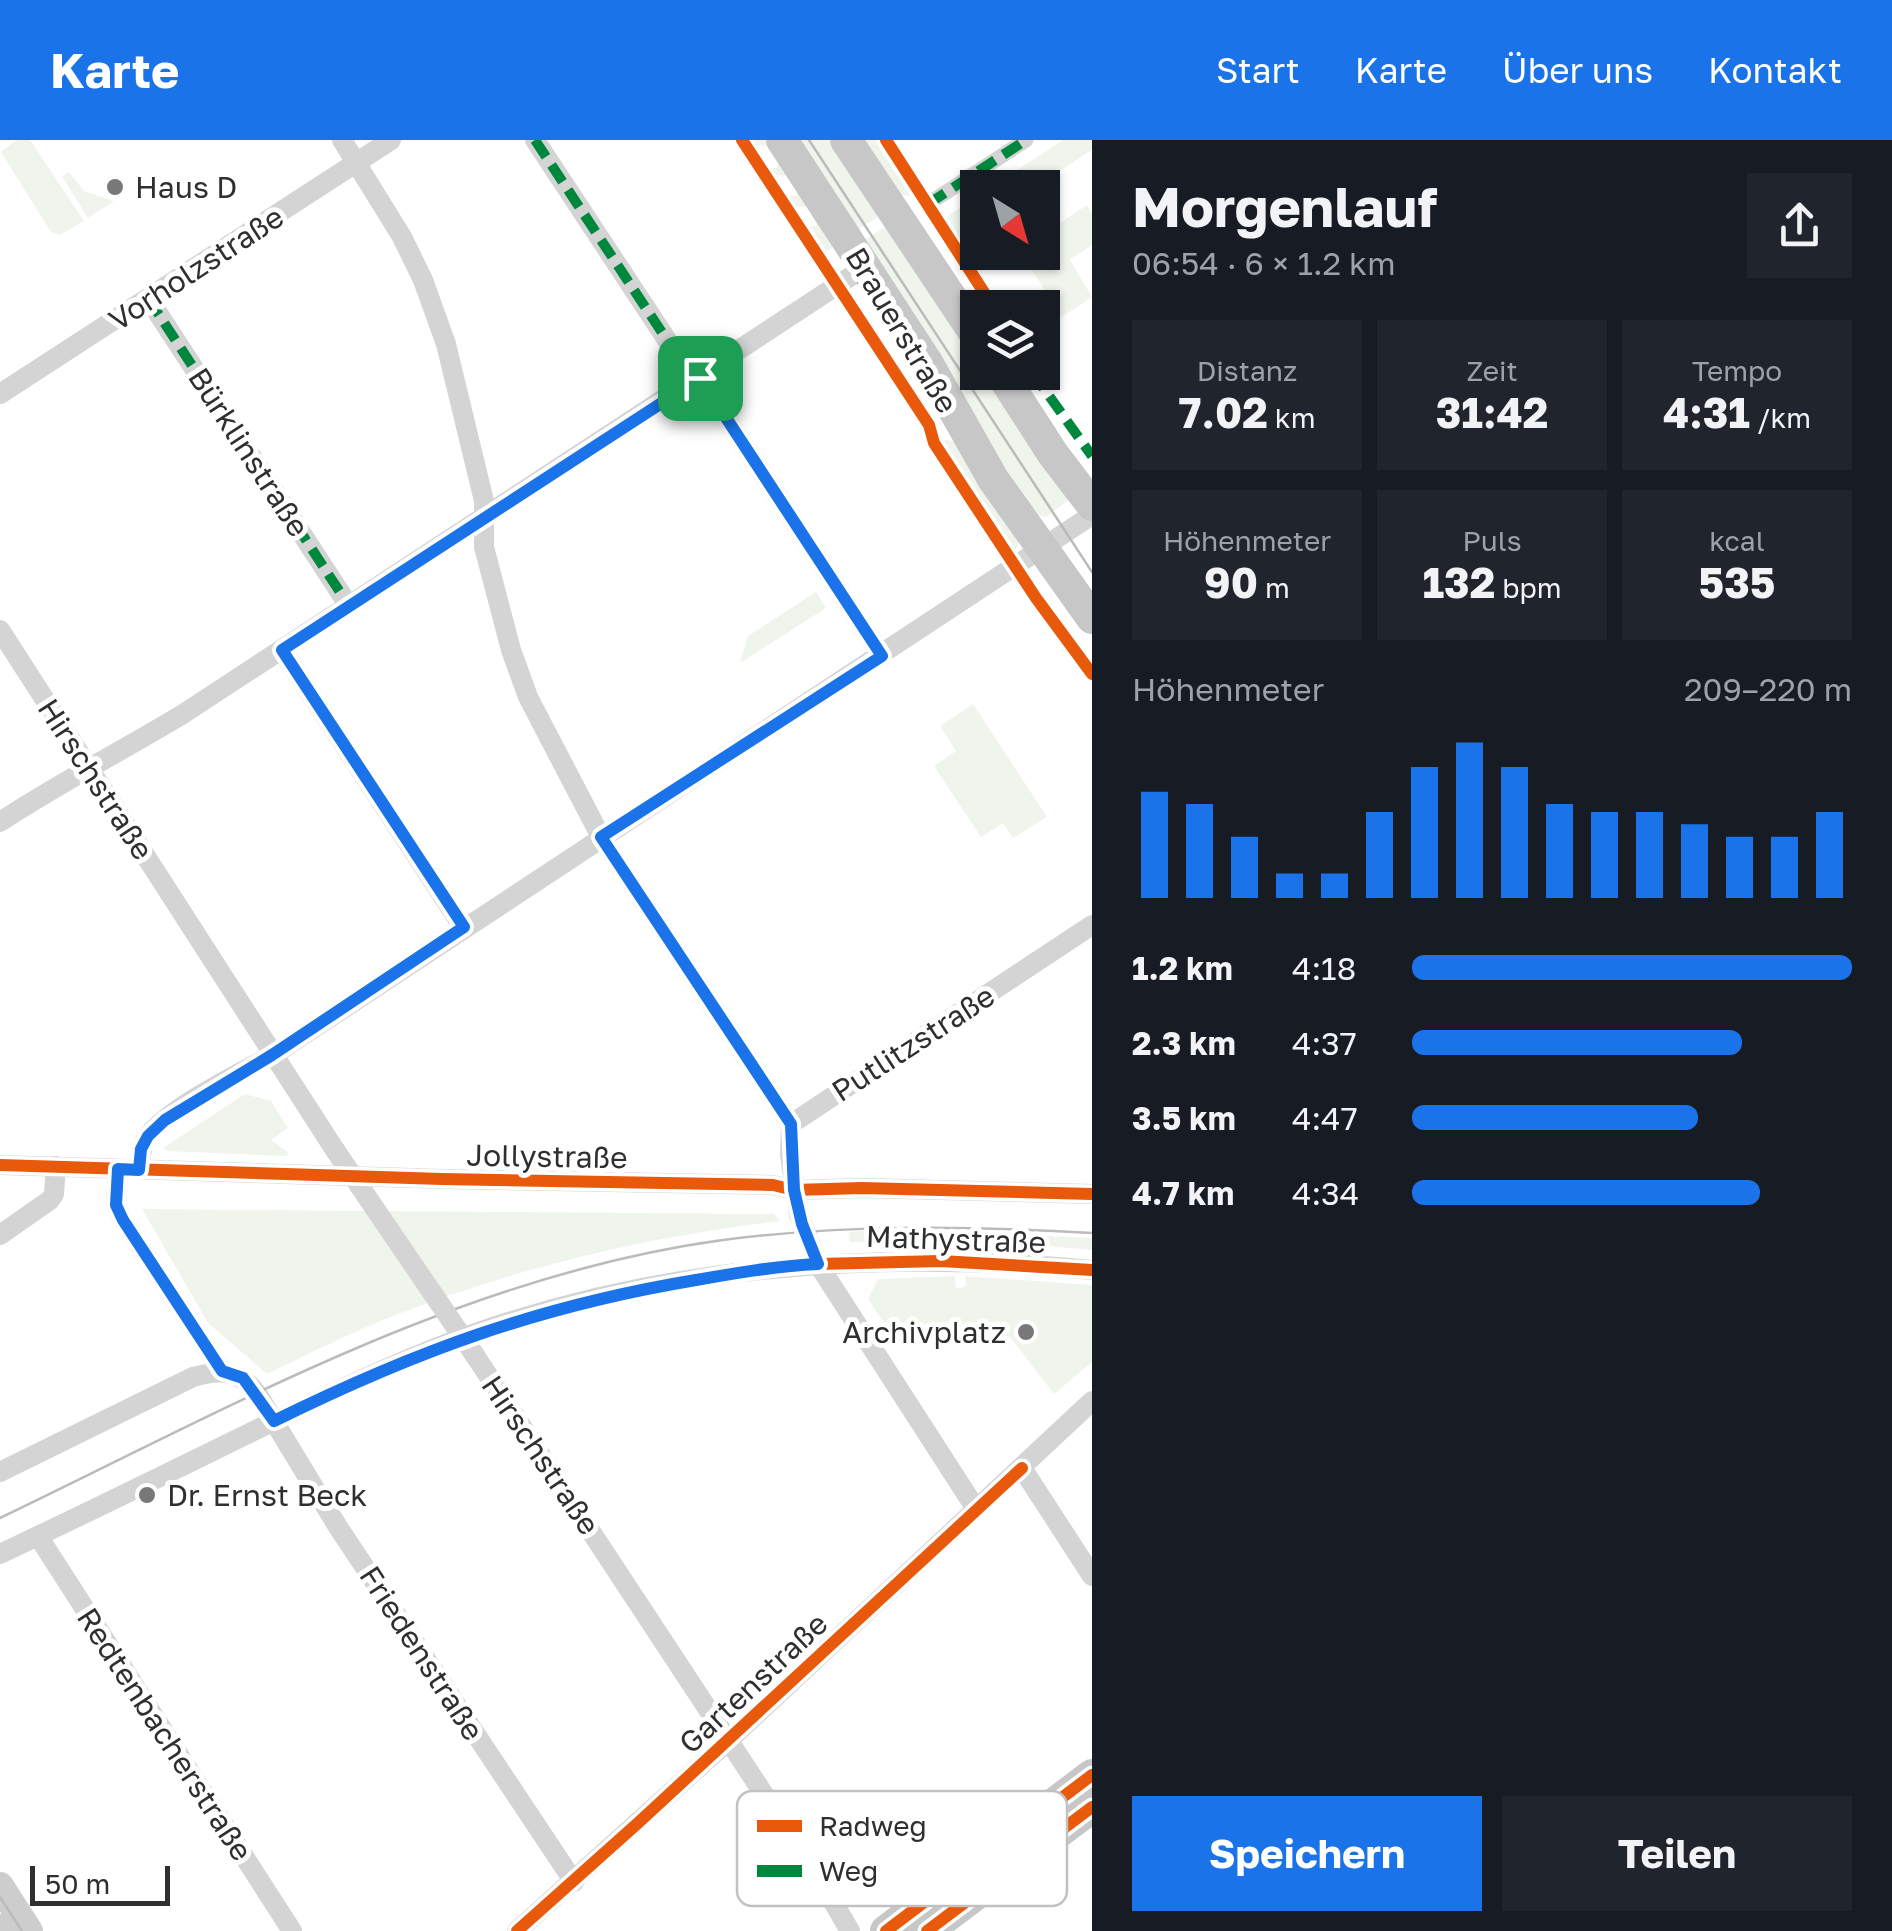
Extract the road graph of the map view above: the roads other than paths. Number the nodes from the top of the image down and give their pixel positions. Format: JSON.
{"nodes":[{"id":1,"x":342,"y":140,"type":"edge"},
{"id":2,"x":391,"y":140,"type":"edge"},
{"id":3,"x":534,"y":140,"type":"edge"},
{"id":4,"x":782,"y":140,"type":"edge"},
{"id":5,"x":846,"y":140,"type":"edge"},
{"id":6,"x":1026,"y":140,"type":"edge"},
{"id":7,"x":356,"y":162,"type":"junction"},
{"id":8,"x":928,"y":204,"type":"dead end"},
{"id":9,"x":865,"y":267,"type":"junction"},
{"id":10,"x":148,"y":298,"type":"junction"},
{"id":11,"x":960,"y":311,"type":"edge"},
{"id":12,"x":697,"y":379,"type":"junction"},
{"id":13,"x":1012,"y":390,"type":"edge"},
{"id":14,"x":0,"y":394,"type":"edge"},
{"id":15,"x":1092,"y":505,"type":"edge"},
{"id":16,"x":1092,"y":516,"type":"edge"},
{"id":17,"x":484,"y":518,"type":"junction"},
{"id":18,"x":1042,"y":549,"type":"junction"},
{"id":19,"x":348,"y":606,"type":"junction"},
{"id":20,"x":1092,"y":618,"type":"edge"},
{"id":21,"x":0,"y":630,"type":"edge"},
{"id":22,"x":282,"y":650,"type":"junction"},
{"id":23,"x":882,"y":656,"type":"junction"},
{"id":24,"x":89,"y":768,"type":"junction"},
{"id":25,"x":0,"y":822,"type":"edge"},
{"id":26,"x":601,"y":837,"type":"junction"},
{"id":27,"x":1092,"y":925,"type":"edge"},
{"id":28,"x":464,"y":927,"type":"junction"},
{"id":29,"x":272,"y":1055,"type":"junction"},
{"id":30,"x":791,"y":1124,"type":"junction"},
{"id":31,"x":0,"y":1165,"type":"edge"},
{"id":32,"x":56,"y":1166,"type":"junction"},
{"id":33,"x":129,"y":1169,"type":"junction"},
{"id":34,"x":794,"y":1190,"type":"junction"},
{"id":35,"x":1092,"y":1194,"type":"edge"},
{"id":36,"x":0,"y":1235,"type":"edge"},
{"id":37,"x":818,"y":1264,"type":"junction"},
{"id":38,"x":1092,"y":1270,"type":"edge"},
{"id":39,"x":222,"y":1371,"type":"junction"},
{"id":40,"x":1092,"y":1401,"type":"edge"},
{"id":41,"x":274,"y":1421,"type":"junction"},
{"id":42,"x":1022,"y":1468,"type":"junction"},
{"id":43,"x":0,"y":1472,"type":"edge"},
{"id":44,"x":976,"y":1510,"type":"junction"},
{"id":45,"x":38,"y":1536,"type":"junction"},
{"id":46,"x":0,"y":1554,"type":"edge"},
{"id":47,"x":1092,"y":1576,"type":"edge"},
{"id":48,"x":728,"y":1741,"type":"junction"},
{"id":49,"x":1092,"y":1775,"type":"edge"},
{"id":50,"x":761,"y":1791,"type":"edge"},
{"id":51,"x":1067,"y":1795,"type":"edge"},
{"id":52,"x":1092,"y":1807,"type":"edge"},
{"id":53,"x":1067,"y":1823,"type":"edge"},
{"id":54,"x":574,"y":1882,"type":"junction"},
{"id":55,"x":0,"y":1886,"type":"edge"},
{"id":56,"x":836,"y":1906,"type":"edge"},
{"id":57,"x":930,"y":1906,"type":"edge"},
{"id":58,"x":937,"y":1906,"type":"edge"},
{"id":59,"x":904,"y":1927,"type":"edge"},
{"id":60,"x":30,"y":1931,"type":"edge"},
{"id":61,"x":292,"y":1931,"type":"edge"},
{"id":62,"x":517,"y":1931,"type":"edge"},
{"id":63,"x":850,"y":1931,"type":"edge"}],
"edges":[{"from":1,"to":7,"type":"street"},
{"from":2,"to":7,"type":"street","name":"Vorholzstraße"},
{"from":3,"to":12,"type":"street"},
{"from":4,"to":9,"type":"main road","name":"Brauerstraße"},
{"from":5,"to":11,"type":"main road","name":"Brauerstraße"},
{"from":6,"to":8,"type":"street"},
{"from":7,"to":10,"type":"street","name":"Vorholzstraße"},
{"from":7,"to":17,"type":"street"},
{"from":9,"to":12,"type":"street"},
{"from":9,"to":18,"type":"main road","name":"Brauerstraße"},
{"from":10,"to":14,"type":"street","name":"Vorholzstraße"},
{"from":10,"to":19,"type":"street","name":"Bürklinstraße"},
{"from":12,"to":17,"type":"street"},
{"from":12,"to":23,"type":"street"},
{"from":13,"to":15,"type":"main road","name":"Brauerstraße"},
{"from":16,"to":18,"type":"street"},
{"from":17,"to":19,"type":"street"},
{"from":17,"to":26,"type":"street"},
{"from":18,"to":20,"type":"main road","name":"Brauerstraße"},
{"from":18,"to":23,"type":"street"},
{"from":19,"to":22,"type":"street"},
{"from":21,"to":24,"type":"street","name":"Hirschstraße"},
{"from":22,"to":24,"type":"street"},
{"from":22,"to":28,"type":"street"},
{"from":23,"to":26,"type":"street"},
{"from":24,"to":25,"type":"street"},
{"from":24,"to":29,"type":"street","name":"Hirschstraße"},
{"from":26,"to":28,"type":"street"},
{"from":26,"to":30,"type":"street"},
{"from":27,"to":30,"type":"street","name":"Putlitzstraße"},
{"from":28,"to":29,"type":"street"},
{"from":29,"to":33,"type":"street"},
{"from":29,"to":48,"type":"street","name":"Hirschstraße","bridge":true},
{"from":30,"to":34,"type":"street"},
{"from":31,"to":32,"type":"street","name":"Jollystraße"},
{"from":32,"to":33,"type":"street","name":"Jollystraße"},
{"from":32,"to":36,"type":"street"},
{"from":33,"to":34,"type":"street","name":"Jollystraße"},
{"from":33,"to":39,"type":"street"},
{"from":34,"to":35,"type":"street","name":"Jollystraße"},
{"from":34,"to":37,"type":"street"},
{"from":37,"to":38,"type":"street","name":"Mathystraße"},
{"from":37,"to":41,"type":"street","name":"Mathystraße"},
{"from":37,"to":44,"type":"street"},
{"from":39,"to":41,"type":"street"},
{"from":39,"to":43,"type":"street"},
{"from":40,"to":42,"type":"street","name":"Gartenstraße"},
{"from":41,"to":45,"type":"street","name":"Mathystraße"},
{"from":41,"to":54,"type":"street","name":"Friedenstraße"},
{"from":42,"to":44,"type":"street","name":"Gartenstraße"},
{"from":42,"to":47,"type":"street"},
{"from":44,"to":48,"type":"street","name":"Gartenstraße"},
{"from":45,"to":46,"type":"street","name":"Mathystraße"},
{"from":45,"to":61,"type":"street","name":"Redtenbacherstraße"},
{"from":48,"to":50,"type":"street","name":"Hirschstraße"},
{"from":48,"to":54,"type":"street","name":"Gartenstraße"},
{"from":49,"to":51,"type":"main road"},
{"from":52,"to":53,"type":"main road"},
{"from":54,"to":62,"type":"street","name":"Gartenstraße"},
{"from":55,"to":60,"type":"main road"},
{"from":56,"to":63,"type":"street","name":"Hirschstraße"},
{"from":57,"to":59,"type":"main road"},
{"from":58,"to":59,"type":"main road"}]}
